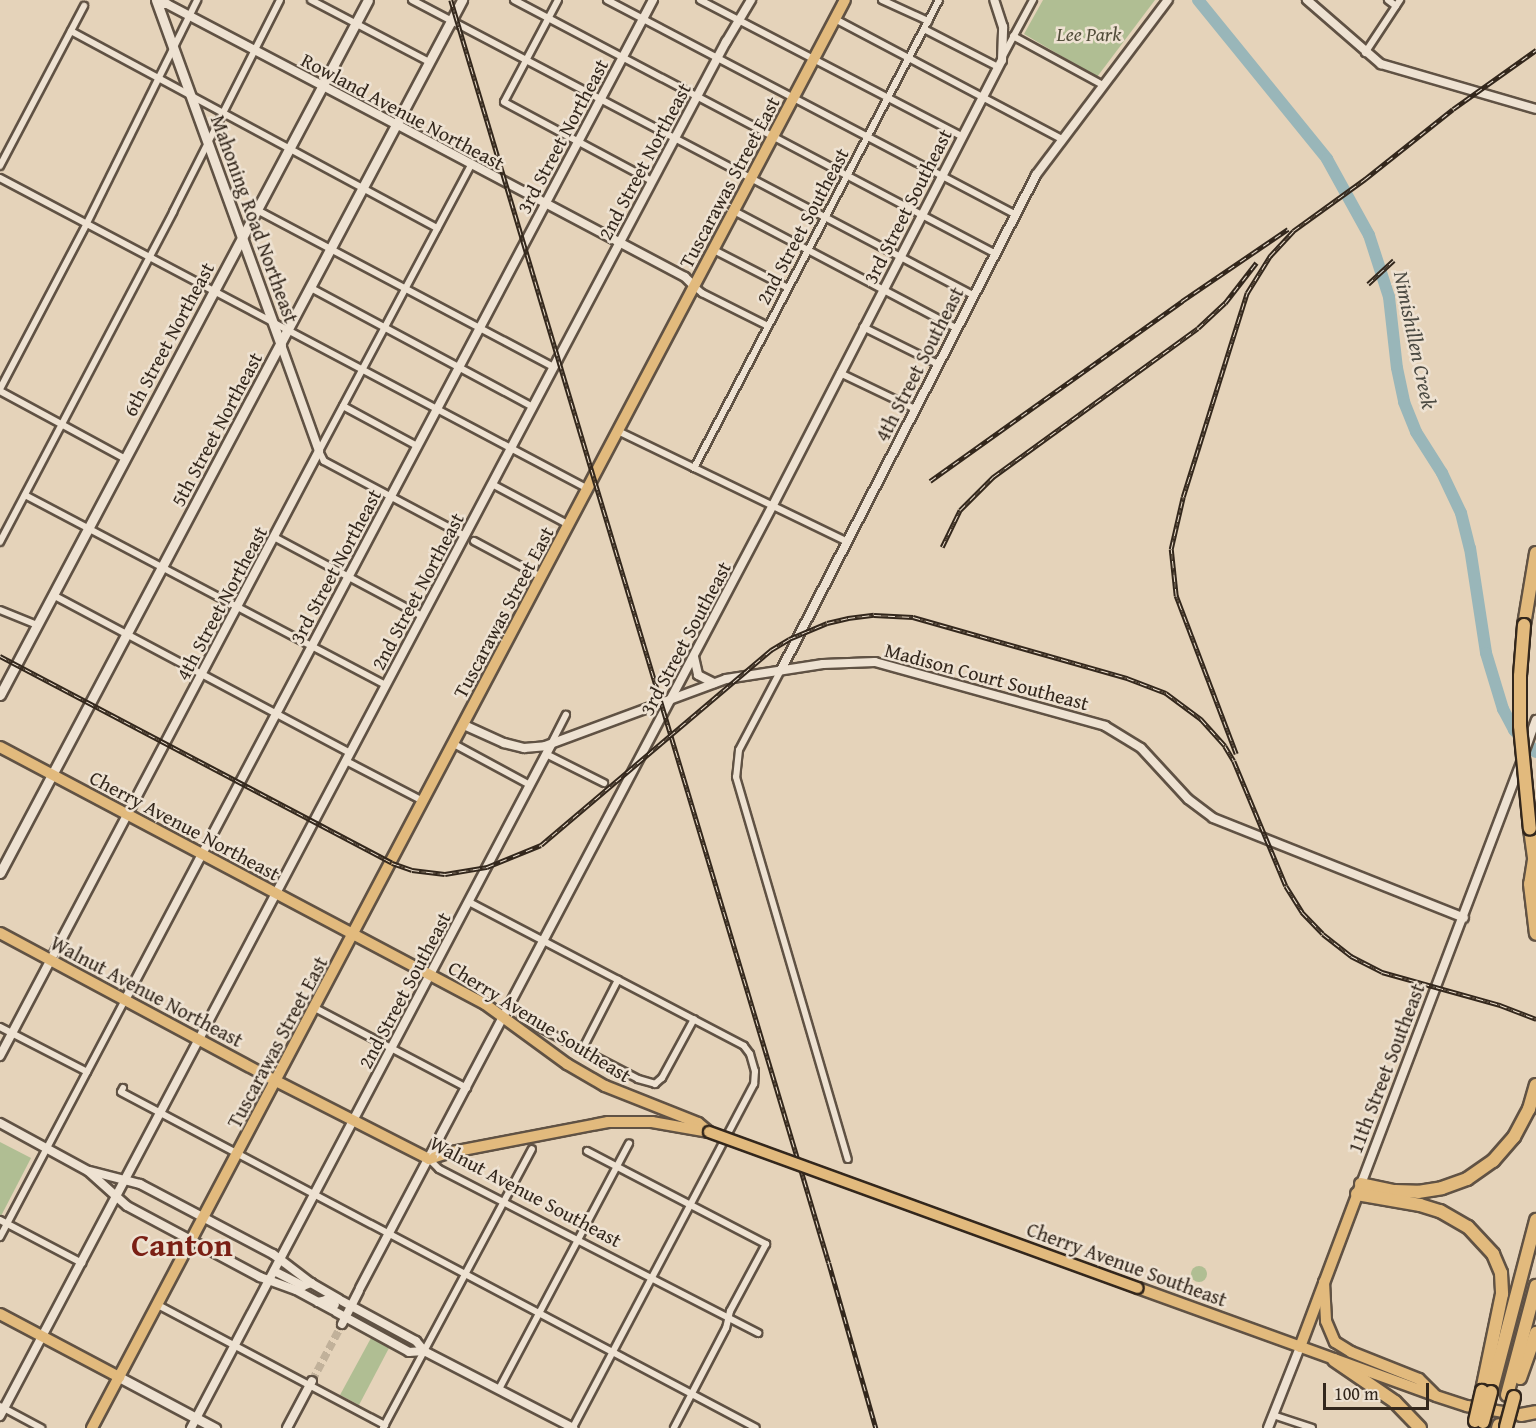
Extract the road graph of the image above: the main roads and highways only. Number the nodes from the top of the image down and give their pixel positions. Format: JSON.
{"nodes":[{"id":1,"x":368,"y":0,"type":"edge"},
{"id":2,"x":462,"y":0,"type":"edge"},
{"id":3,"x":845,"y":0,"type":"edge"},
{"id":4,"x":158,"y":2,"type":"edge"},
{"id":5,"x":242,"y":237,"type":"junction"},
{"id":6,"x":281,"y":345,"type":"junction"},
{"id":7,"x":1536,"y":553,"type":"edge"},
{"id":8,"x":0,"y":695,"type":"edge"},
{"id":9,"x":0,"y":747,"type":"edge"},
{"id":10,"x":52,"y":775,"type":"junction"},
{"id":11,"x":1534,"y":860,"type":"junction"},
{"id":12,"x":0,"y":873,"type":"edge"},
{"id":13,"x":1536,"y":875,"type":"edge"},
{"id":14,"x":0,"y":933,"type":"edge"},
{"id":15,"x":1536,"y":934,"type":"edge"},
{"id":16,"x":354,"y":936,"type":"junction"},
{"id":17,"x":276,"y":1081,"type":"junction"},
{"id":18,"x":1536,"y":1085,"type":"edge"},
{"id":19,"x":709,"y":1132,"type":"junction"},
{"id":20,"x":429,"y":1159,"type":"joint"},
{"id":21,"x":1359,"y":1189,"type":"junction"},
{"id":22,"x":1536,"y":1220,"type":"edge"},
{"id":23,"x":1324,"y":1282,"type":"junction"},
{"id":24,"x":1536,"y":1286,"type":"edge"},
{"id":25,"x":0,"y":1314,"type":"edge"},
{"id":26,"x":1536,"y":1333,"type":"edge"},
{"id":27,"x":1300,"y":1347,"type":"junction"},
{"id":28,"x":1334,"y":1360,"type":"junction"},
{"id":29,"x":120,"y":1377,"type":"junction"},
{"id":30,"x":1486,"y":1392,"type":"junction"},
{"id":31,"x":1436,"y":1396,"type":"junction"},
{"id":32,"x":1511,"y":1396,"type":"junction"},
{"id":33,"x":1536,"y":1414,"type":"edge"},
{"id":34,"x":1521,"y":1415,"type":"joint"},
{"id":35,"x":1478,"y":1425,"type":"edge"},
{"id":36,"x":1502,"y":1427,"type":"edge"},
{"id":37,"x":92,"y":1428,"type":"edge"},
{"id":38,"x":215,"y":1428,"type":"edge"},
{"id":39,"x":1420,"y":1428,"type":"edge"}],
"edges":[{"from":1,"to":5,"type":"main road","name":"6th Street Northeast"},
{"from":2,"to":6,"type":"main road","name":"5th Street Northeast"},
{"from":3,"to":16,"type":"main road","name":"Tuscarawas Street East"},
{"from":4,"to":5,"type":"main road","name":"Mahoning Road Northeast"},
{"from":5,"to":6,"type":"main road","name":"Mahoning Road Northeast"},
{"from":5,"to":8,"type":"main road","name":"6th Street Northeast"},
{"from":6,"to":10,"type":"main road","name":"5th Street Northeast"},
{"from":7,"to":11,"type":"highway","bridge":true},
{"from":9,"to":10,"type":"main road","name":"Cherry Avenue Northeast"},
{"from":10,"to":12,"type":"main road","name":"5th Street Northeast"},
{"from":10,"to":16,"type":"main road","name":"Cherry Avenue Northeast"},
{"from":11,"to":13,"type":"highway"},
{"from":11,"to":15,"type":"highway"},
{"from":14,"to":17,"type":"main road","name":"Walnut Avenue Northeast"},
{"from":16,"to":17,"type":"main road","name":"Tuscarawas Street East"},
{"from":16,"to":19,"type":"main road","name":"Cherry Avenue Southeast"},
{"from":17,"to":20,"type":"main road","name":"Walnut Avenue Southeast"},
{"from":17,"to":29,"type":"main road","name":"Tuscarawas Street East"},
{"from":18,"to":21,"type":"highway"},
{"from":19,"to":20,"type":"main road","name":"Cherry Avenue Southeast"},
{"from":19,"to":27,"type":"main road","name":"Cherry Avenue Southeast","bridge":true},
{"from":21,"to":23,"type":"main road","name":"11th Street Southeast"},
{"from":21,"to":30,"type":"highway"},
{"from":22,"to":30,"type":"highway"},
{"from":23,"to":27,"type":"main road","name":"11th Street Southeast"},
{"from":23,"to":31,"type":"main road"},
{"from":24,"to":32,"type":"highway"},
{"from":25,"to":29,"type":"main road"},
{"from":26,"to":32,"type":"highway"},
{"from":27,"to":28,"type":"main road","name":"Cherry Avenue Southeast"},
{"from":28,"to":31,"type":"main road","name":"Cherry Avenue Southeast"},
{"from":28,"to":39,"type":"highway"},
{"from":29,"to":37,"type":"main road","name":"Tuscarawas Street East"},
{"from":29,"to":38,"type":"main road"},
{"from":30,"to":35,"type":"highway","bridge":true},
{"from":31,"to":34,"type":"main road","name":"Cherry Avenue Southeast"},
{"from":32,"to":36,"type":"highway"},
{"from":33,"to":34,"type":"highway"}]}
